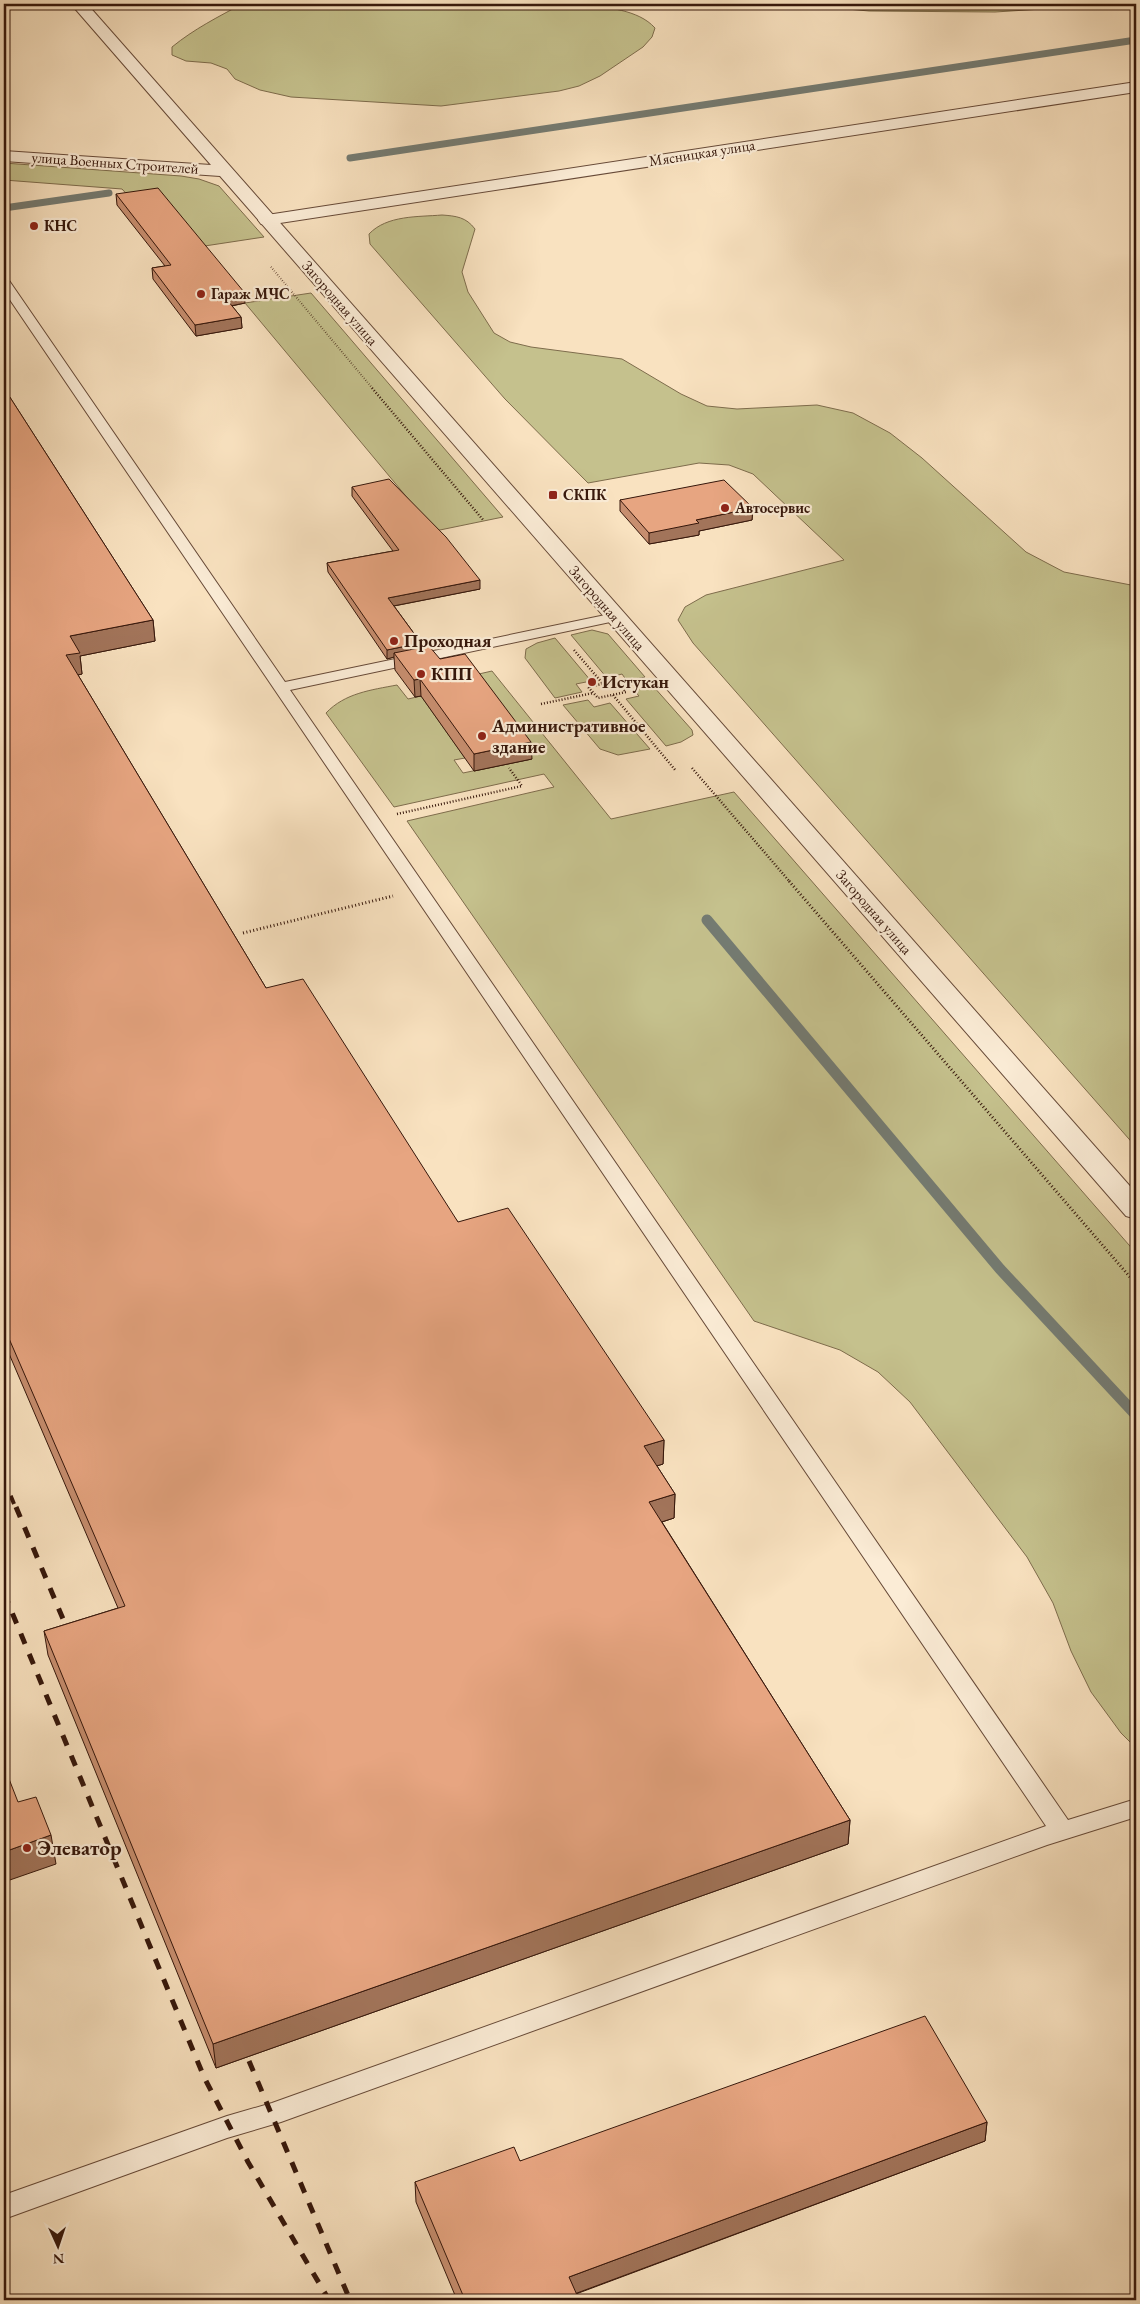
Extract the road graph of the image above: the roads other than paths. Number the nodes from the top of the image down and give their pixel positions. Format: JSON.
{"nodes":[{"id":1,"x":79,"y":4,"type":"edge"},
{"id":2,"x":1136,"y":87,"type":"edge"},
{"id":3,"x":4,"y":156,"type":"edge"},
{"id":4,"x":225,"y":171,"type":"junction"},
{"id":5,"x":267,"y":220,"type":"junction"},
{"id":6,"x":4,"y":282,"type":"edge"},
{"id":7,"x":615,"y":617,"type":"junction"},
{"id":8,"x":281,"y":687,"type":"junction"},
{"id":9,"x":1136,"y":1210,"type":"edge"},
{"id":10,"x":1136,"y":1808,"type":"edge"},
{"id":11,"x":1064,"y":1832,"type":"junction"},
{"id":12,"x":4,"y":2207,"type":"edge"}],
"edges":[{"from":1,"to":4,"type":"street","name":"Загородная улица"},
{"from":2,"to":5,"type":"street","name":"Мясницкая улица"},
{"from":3,"to":4,"type":"street","name":"улица Военных Строителей"},
{"from":4,"to":5,"type":"street","name":"Загородная улица"},
{"from":5,"to":7,"type":"street","name":"Загородная улица"},
{"from":6,"to":8,"type":"lane"},
{"from":7,"to":8,"type":"lane"},
{"from":7,"to":9,"type":"street","name":"Загородная улица"},
{"from":8,"to":11,"type":"lane"},
{"from":10,"to":11,"type":"lane"},
{"from":11,"to":12,"type":"lane"}]}
